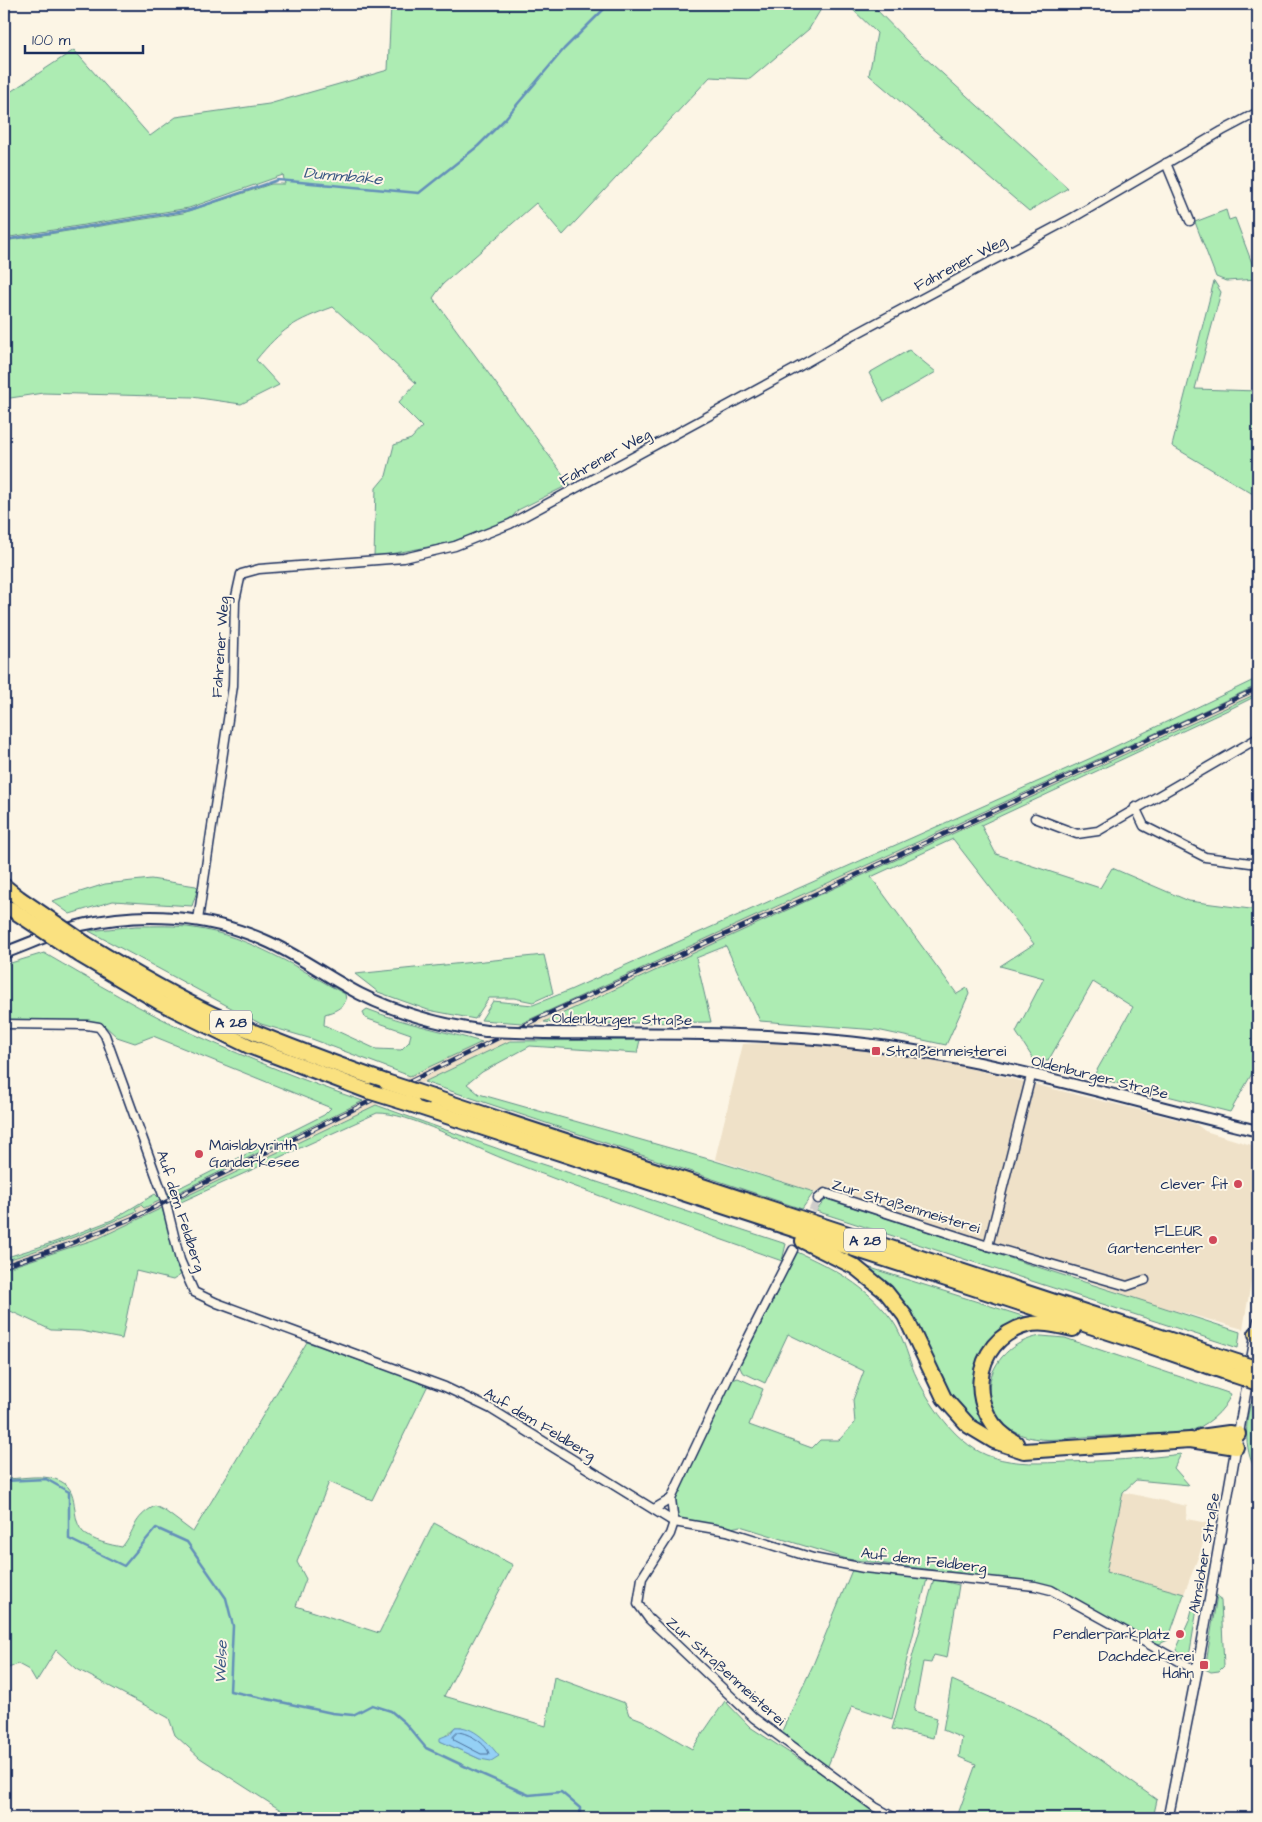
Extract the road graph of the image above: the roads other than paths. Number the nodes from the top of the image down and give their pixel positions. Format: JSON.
{"nodes":[{"id":1,"x":1258,"y":112,"type":"edge"},
{"id":2,"x":1166,"y":163,"type":"junction"},
{"id":3,"x":1190,"y":221,"type":"dead end"},
{"id":4,"x":1258,"y":738,"type":"edge"},
{"id":5,"x":1135,"y":807,"type":"junction"},
{"id":6,"x":1035,"y":818,"type":"dead end"},
{"id":7,"x":1258,"y":864,"type":"edge"},
{"id":8,"x":4,"y":886,"type":"edge"},
{"id":9,"x":11,"y":904,"type":"edge"},
{"id":10,"x":198,"y":920,"type":"junction"},
{"id":11,"x":83,"y":950,"type":"junction"},
{"id":12,"x":4,"y":953,"type":"edge"},
{"id":13,"x":4,"y":1024,"type":"edge"},
{"id":14,"x":1031,"y":1076,"type":"junction"},
{"id":15,"x":1247,"y":1128,"type":"junction"},
{"id":16,"x":1258,"y":1131,"type":"edge"},
{"id":17,"x":1258,"y":1135,"type":"edge"},
{"id":18,"x":818,"y":1199,"type":"dead end"},
{"id":19,"x":782,"y":1226,"type":"junction"},
{"id":20,"x":988,"y":1246,"type":"junction"},
{"id":21,"x":793,"y":1250,"type":"dead end"},
{"id":22,"x":1146,"y":1280,"type":"dead end"},
{"id":23,"x":1258,"y":1330,"type":"edge"},
{"id":24,"x":1130,"y":1339,"type":"junction"},
{"id":25,"x":1235,"y":1368,"type":"junction"},
{"id":26,"x":1258,"y":1369,"type":"edge"},
{"id":27,"x":1258,"y":1383,"type":"edge"},
{"id":28,"x":1237,"y":1440,"type":"junction"},
{"id":29,"x":1043,"y":1451,"type":"junction"},
{"id":30,"x":671,"y":1499,"type":"junction"},
{"id":31,"x":654,"y":1509,"type":"junction"},
{"id":32,"x":674,"y":1522,"type":"junction"},
{"id":33,"x":1197,"y":1671,"type":"junction"},
{"id":34,"x":894,"y":1818,"type":"edge"},
{"id":35,"x":1168,"y":1818,"type":"edge"}],
"edges":[{"from":1,"to":2,"type":"street","name":"Fahrener Weg"},
{"from":2,"to":3,"type":"street"},
{"from":2,"to":10,"type":"street","name":"Fahrener Weg"},
{"from":4,"to":5,"type":"street"},
{"from":5,"to":6,"type":"street"},
{"from":5,"to":7,"type":"street"},
{"from":8,"to":9,"type":"highway","number":"A 28"},
{"from":9,"to":11,"type":"highway","number":"A 28","bridge":true},
{"from":10,"to":12,"type":"main road","name":"Oldenburger Straße"},
{"from":10,"to":14,"type":"main road","name":"Oldenburger Straße","bridge":true},
{"from":11,"to":19,"type":"highway","number":"A 28","bridge":true},
{"from":11,"to":25,"type":"highway","number":"A 28","bridge":true},
{"from":13,"to":31,"type":"street","name":"Auf dem Feldberg"},
{"from":14,"to":15,"type":"main road","name":"Oldenburger Straße"},
{"from":14,"to":20,"type":"street","name":"Zur Straßenmeisterei"},
{"from":15,"to":16,"type":"main road","name":"Oldenburger Straße"},
{"from":15,"to":17,"type":"main road"},
{"from":18,"to":20,"type":"street","name":"Zur Straßenmeisterei"},
{"from":19,"to":24,"type":"highway","number":"A 28"},
{"from":19,"to":29,"type":"highway"},
{"from":20,"to":22,"type":"street","name":"Zur Straßenmeisterei"},
{"from":21,"to":30,"type":"street"},
{"from":23,"to":28,"type":"street","name":"Almsloher Straße"},
{"from":24,"to":25,"type":"highway","number":"A 28"},
{"from":24,"to":29,"type":"highway"},
{"from":25,"to":26,"type":"highway","number":"A 28","bridge":true},
{"from":25,"to":27,"type":"highway","number":"A 28","bridge":true},
{"from":28,"to":29,"type":"highway"},
{"from":28,"to":33,"type":"street","name":"Almsloher Straße"},
{"from":30,"to":31,"type":"street"},
{"from":30,"to":32,"type":"street"},
{"from":31,"to":32,"type":"street","name":"Auf dem Feldberg"},
{"from":32,"to":33,"type":"street","name":"Auf dem Feldberg"},
{"from":32,"to":34,"type":"street","name":"Zur Straßenmeisterei"},
{"from":33,"to":35,"type":"street","name":"Almsloher Straße"}]}
